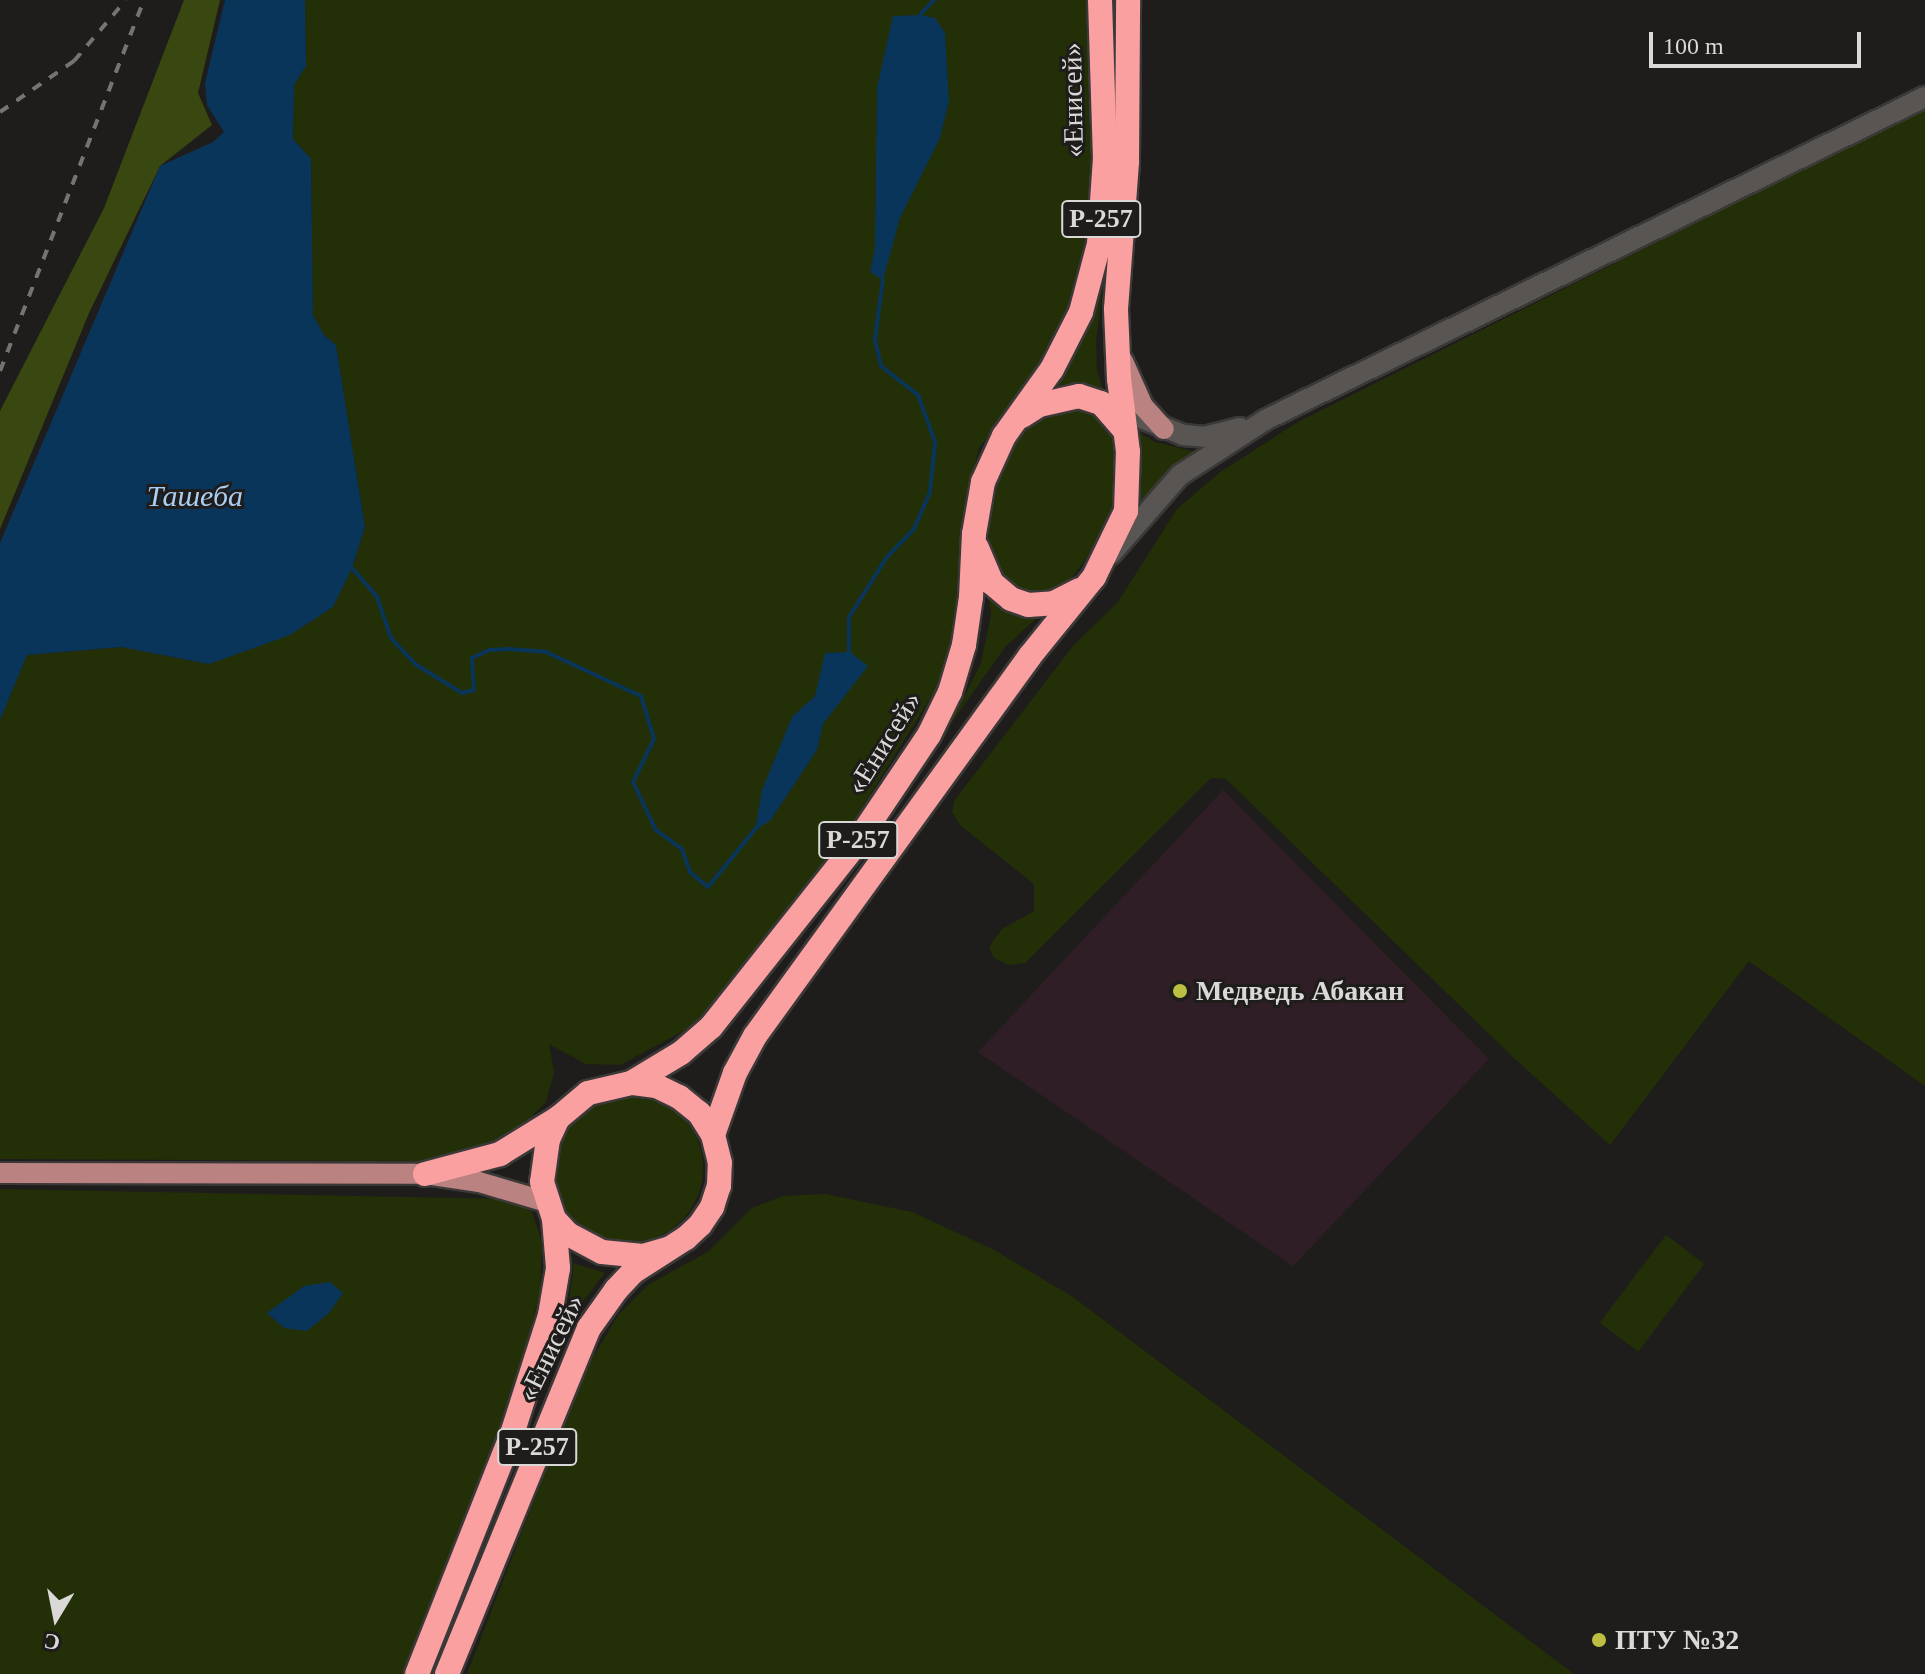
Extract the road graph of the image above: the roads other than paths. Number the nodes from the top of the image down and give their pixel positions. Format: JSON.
{"nodes":[{"id":1,"x":1100,"y":0,"type":"edge"},
{"id":2,"x":1128,"y":0,"type":"edge"},
{"id":3,"x":1925,"y":97,"type":"edge"},
{"id":4,"x":1117,"y":344,"type":"junction"},
{"id":5,"x":1116,"y":415,"type":"junction"},
{"id":6,"x":1018,"y":419,"type":"junction"},
{"id":7,"x":1267,"y":419,"type":"junction"},
{"id":8,"x":1164,"y":429,"type":"junction"},
{"id":9,"x":974,"y":534,"type":"junction"},
{"id":10,"x":1103,"y":563,"type":"junction"},
{"id":11,"x":1080,"y":590,"type":"junction"},
{"id":12,"x":631,"y":1083,"type":"junction"},
{"id":13,"x":558,"y":1118,"type":"junction"},
{"id":14,"x":713,"y":1135,"type":"junction"},
{"id":15,"x":0,"y":1173,"type":"edge"},
{"id":16,"x":425,"y":1174,"type":"junction"},
{"id":17,"x":550,"y":1210,"type":"junction"},
{"id":18,"x":668,"y":1249,"type":"junction"},
{"id":19,"x":417,"y":1674,"type":"edge"},
{"id":20,"x":447,"y":1674,"type":"edge"}],
"edges":[{"from":1,"to":6,"type":"highway","name":"«Енисей»","number":"Р-257"},
{"from":2,"to":4,"type":"highway","name":"«Енисей»","number":"Р-257"},
{"from":3,"to":7,"type":"main road"},
{"from":4,"to":5,"type":"highway","name":"«Енисей»","number":"Р-257"},
{"from":4,"to":8,"type":"main road"},
{"from":5,"to":6,"type":"highway","name":"«Енисей»","number":"Р-257"},
{"from":5,"to":8,"type":"main road"},
{"from":5,"to":10,"type":"highway","name":"«Енисей»","number":"Р-257"},
{"from":6,"to":9,"type":"highway","name":"«Енисей»","number":"Р-257"},
{"from":7,"to":8,"type":"main road"},
{"from":7,"to":10,"type":"main road"},
{"from":9,"to":11,"type":"highway","name":"«Енисей»","number":"Р-257"},
{"from":9,"to":12,"type":"highway","name":"«Енисей»","number":"Р-257"},
{"from":10,"to":11,"type":"highway","name":"«Енисей»","number":"Р-257"},
{"from":11,"to":14,"type":"highway","name":"«Енисей»","number":"Р-257"},
{"from":12,"to":13,"type":"highway","name":"«Енисей»","number":"Р-257"},
{"from":12,"to":14,"type":"highway","name":"«Енисей»","number":"Р-257"},
{"from":13,"to":16,"type":"highway"},
{"from":13,"to":17,"type":"highway","name":"«Енисей»","number":"Р-257"},
{"from":14,"to":18,"type":"highway","name":"«Енисей»","number":"Р-257"},
{"from":15,"to":16,"type":"main road"},
{"from":16,"to":17,"type":"main road"},
{"from":17,"to":18,"type":"highway","name":"«Енисей»","number":"Р-257"},
{"from":17,"to":19,"type":"highway","name":"«Енисей»","number":"Р-257"},
{"from":18,"to":20,"type":"highway","name":"«Енисей»","number":"Р-257"}]}
